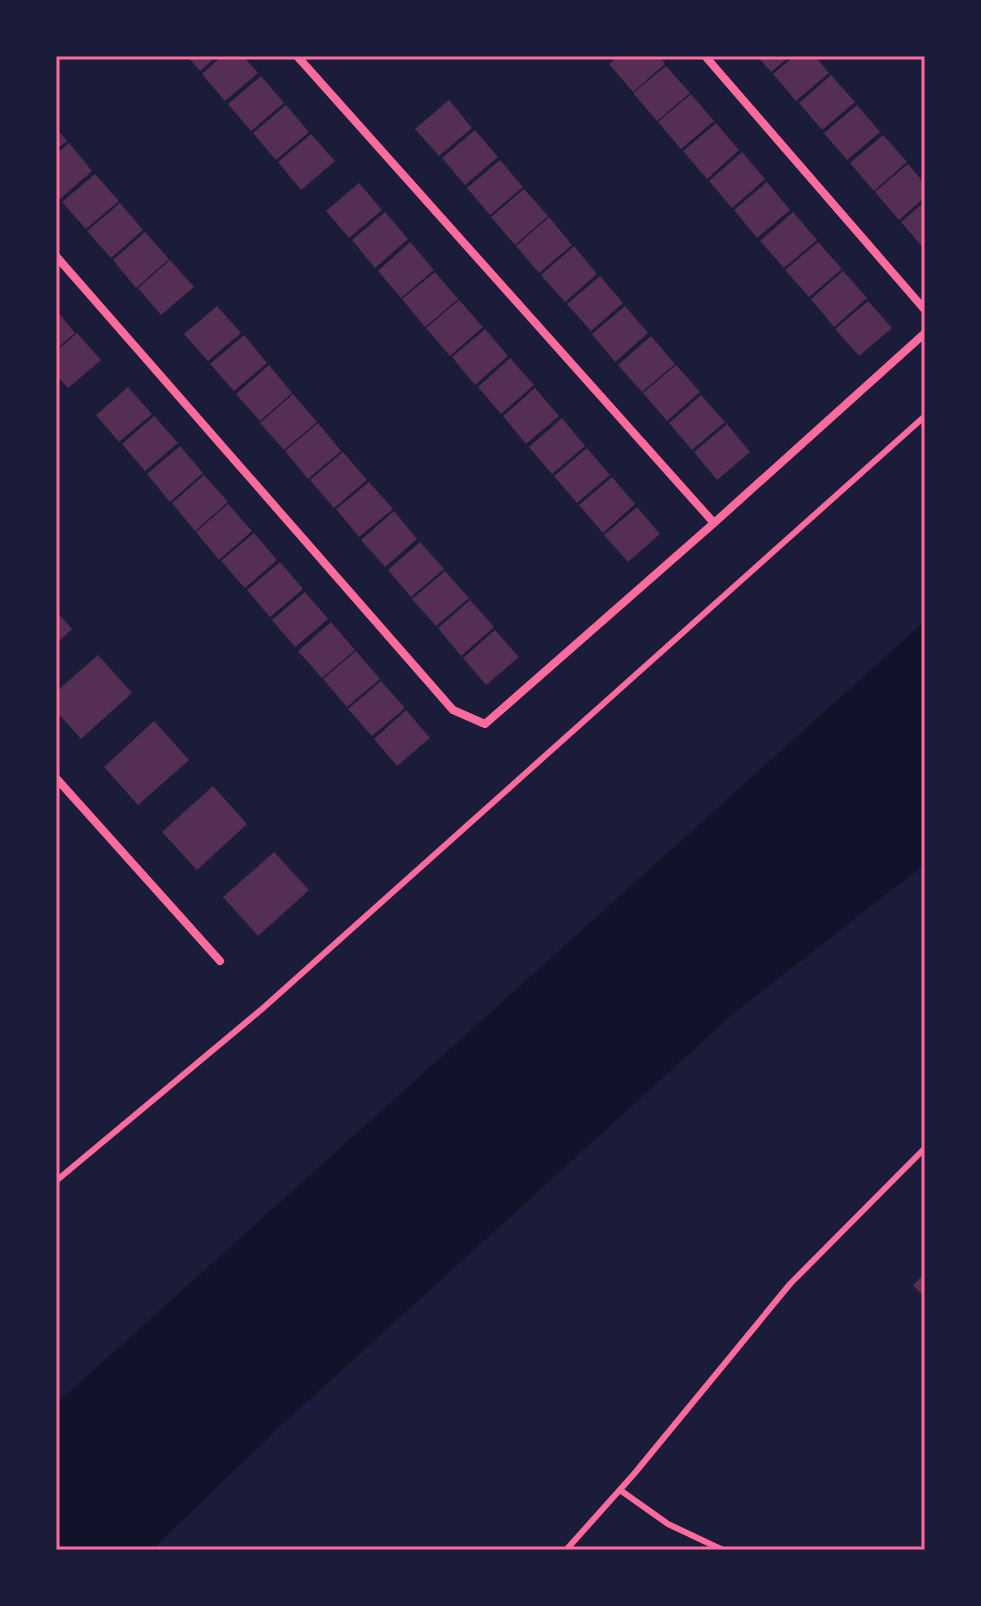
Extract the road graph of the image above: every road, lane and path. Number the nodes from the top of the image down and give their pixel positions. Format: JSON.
{"nodes":[{"id":1,"x":297,"y":56,"type":"edge"},
{"id":2,"x":705,"y":56,"type":"edge"},
{"id":3,"x":56,"y":256,"type":"edge"},
{"id":4,"x":925,"y":310,"type":"edge"},
{"id":5,"x":925,"y":333,"type":"edge"},
{"id":6,"x":925,"y":416,"type":"edge"},
{"id":7,"x":714,"y":523,"type":"junction"},
{"id":8,"x":56,"y":778,"type":"edge"},
{"id":9,"x":220,"y":961,"type":"dead end"},
{"id":10,"x":925,"y":1148,"type":"edge"},
{"id":11,"x":56,"y":1181,"type":"edge"},
{"id":12,"x":620,"y":1490,"type":"junction"},
{"id":13,"x":566,"y":1550,"type":"edge"},
{"id":14,"x":723,"y":1550,"type":"edge"}],
"edges":[{"from":1,"to":7,"type":"street"},
{"from":2,"to":4,"type":"street"},
{"from":3,"to":7,"type":"street"},
{"from":5,"to":7,"type":"street"},
{"from":6,"to":11,"type":"lane"},
{"from":8,"to":9,"type":"street"},
{"from":10,"to":12,"type":"lane"},
{"from":12,"to":13,"type":"lane"},
{"from":12,"to":14,"type":"lane"}]}
